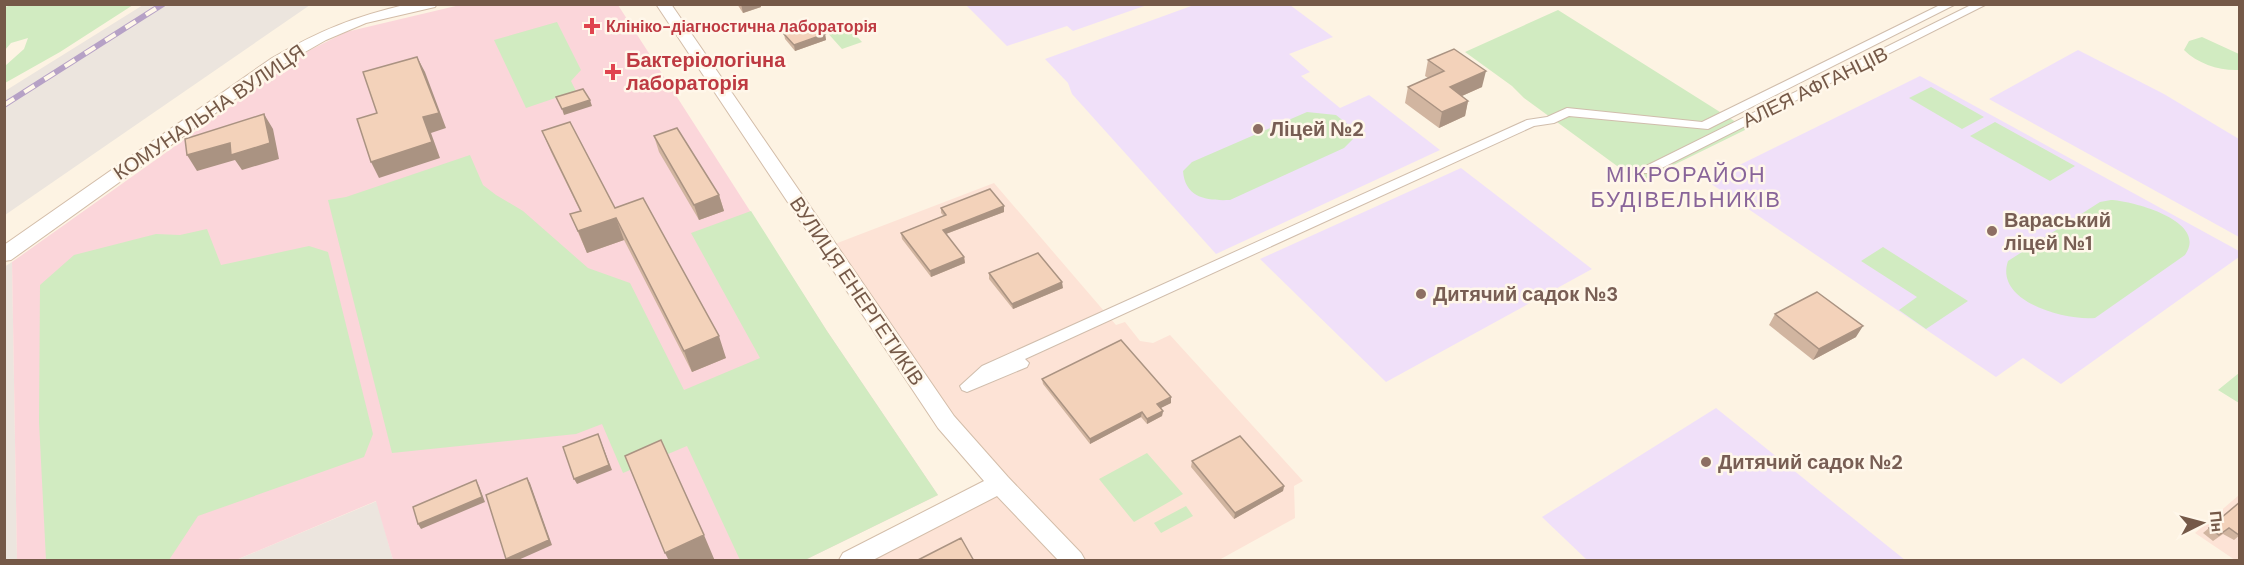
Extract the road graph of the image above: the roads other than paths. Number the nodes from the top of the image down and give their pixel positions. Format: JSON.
{"nodes":[{"id":1,"x":430,"y":4,"type":"edge"},
{"id":2,"x":663,"y":4,"type":"edge"},
{"id":3,"x":1951,"y":4,"type":"edge"},
{"id":4,"x":1982,"y":4,"type":"edge"},
{"id":5,"x":395,"y":8,"type":"edge"},
{"id":6,"x":1550,"y":120,"type":"junction"},
{"id":7,"x":1648,"y":170,"type":"dead end"},
{"id":8,"x":4,"y":255,"type":"edge"},
{"id":9,"x":1000,"y":484,"type":"junction"},
{"id":10,"x":851,"y":561,"type":"edge"},
{"id":11,"x":1073,"y":561,"type":"edge"}],
"edges":[{"from":1,"to":5,"type":"street","name":"КОМУНАЛЬНА ВУЛИЦЯ"},
{"from":2,"to":9,"type":"street","name":"ВУЛИЦЯ ЕНЕРГЕТИКІВ"},
{"from":3,"to":6,"type":"street","name":"АЛЕЯ АФГАНЦІВ"},
{"from":4,"to":7,"type":"street","name":"АЛЕЯ АФГАНЦІВ"},
{"from":5,"to":8,"type":"street","name":"КОМУНАЛЬНА ВУЛИЦЯ"},
{"from":6,"to":6,"type":"street"},
{"from":9,"to":10,"type":"street"},
{"from":9,"to":11,"type":"street","name":"ВУЛИЦЯ ЕНЕРГЕТИКІВ"}]}
